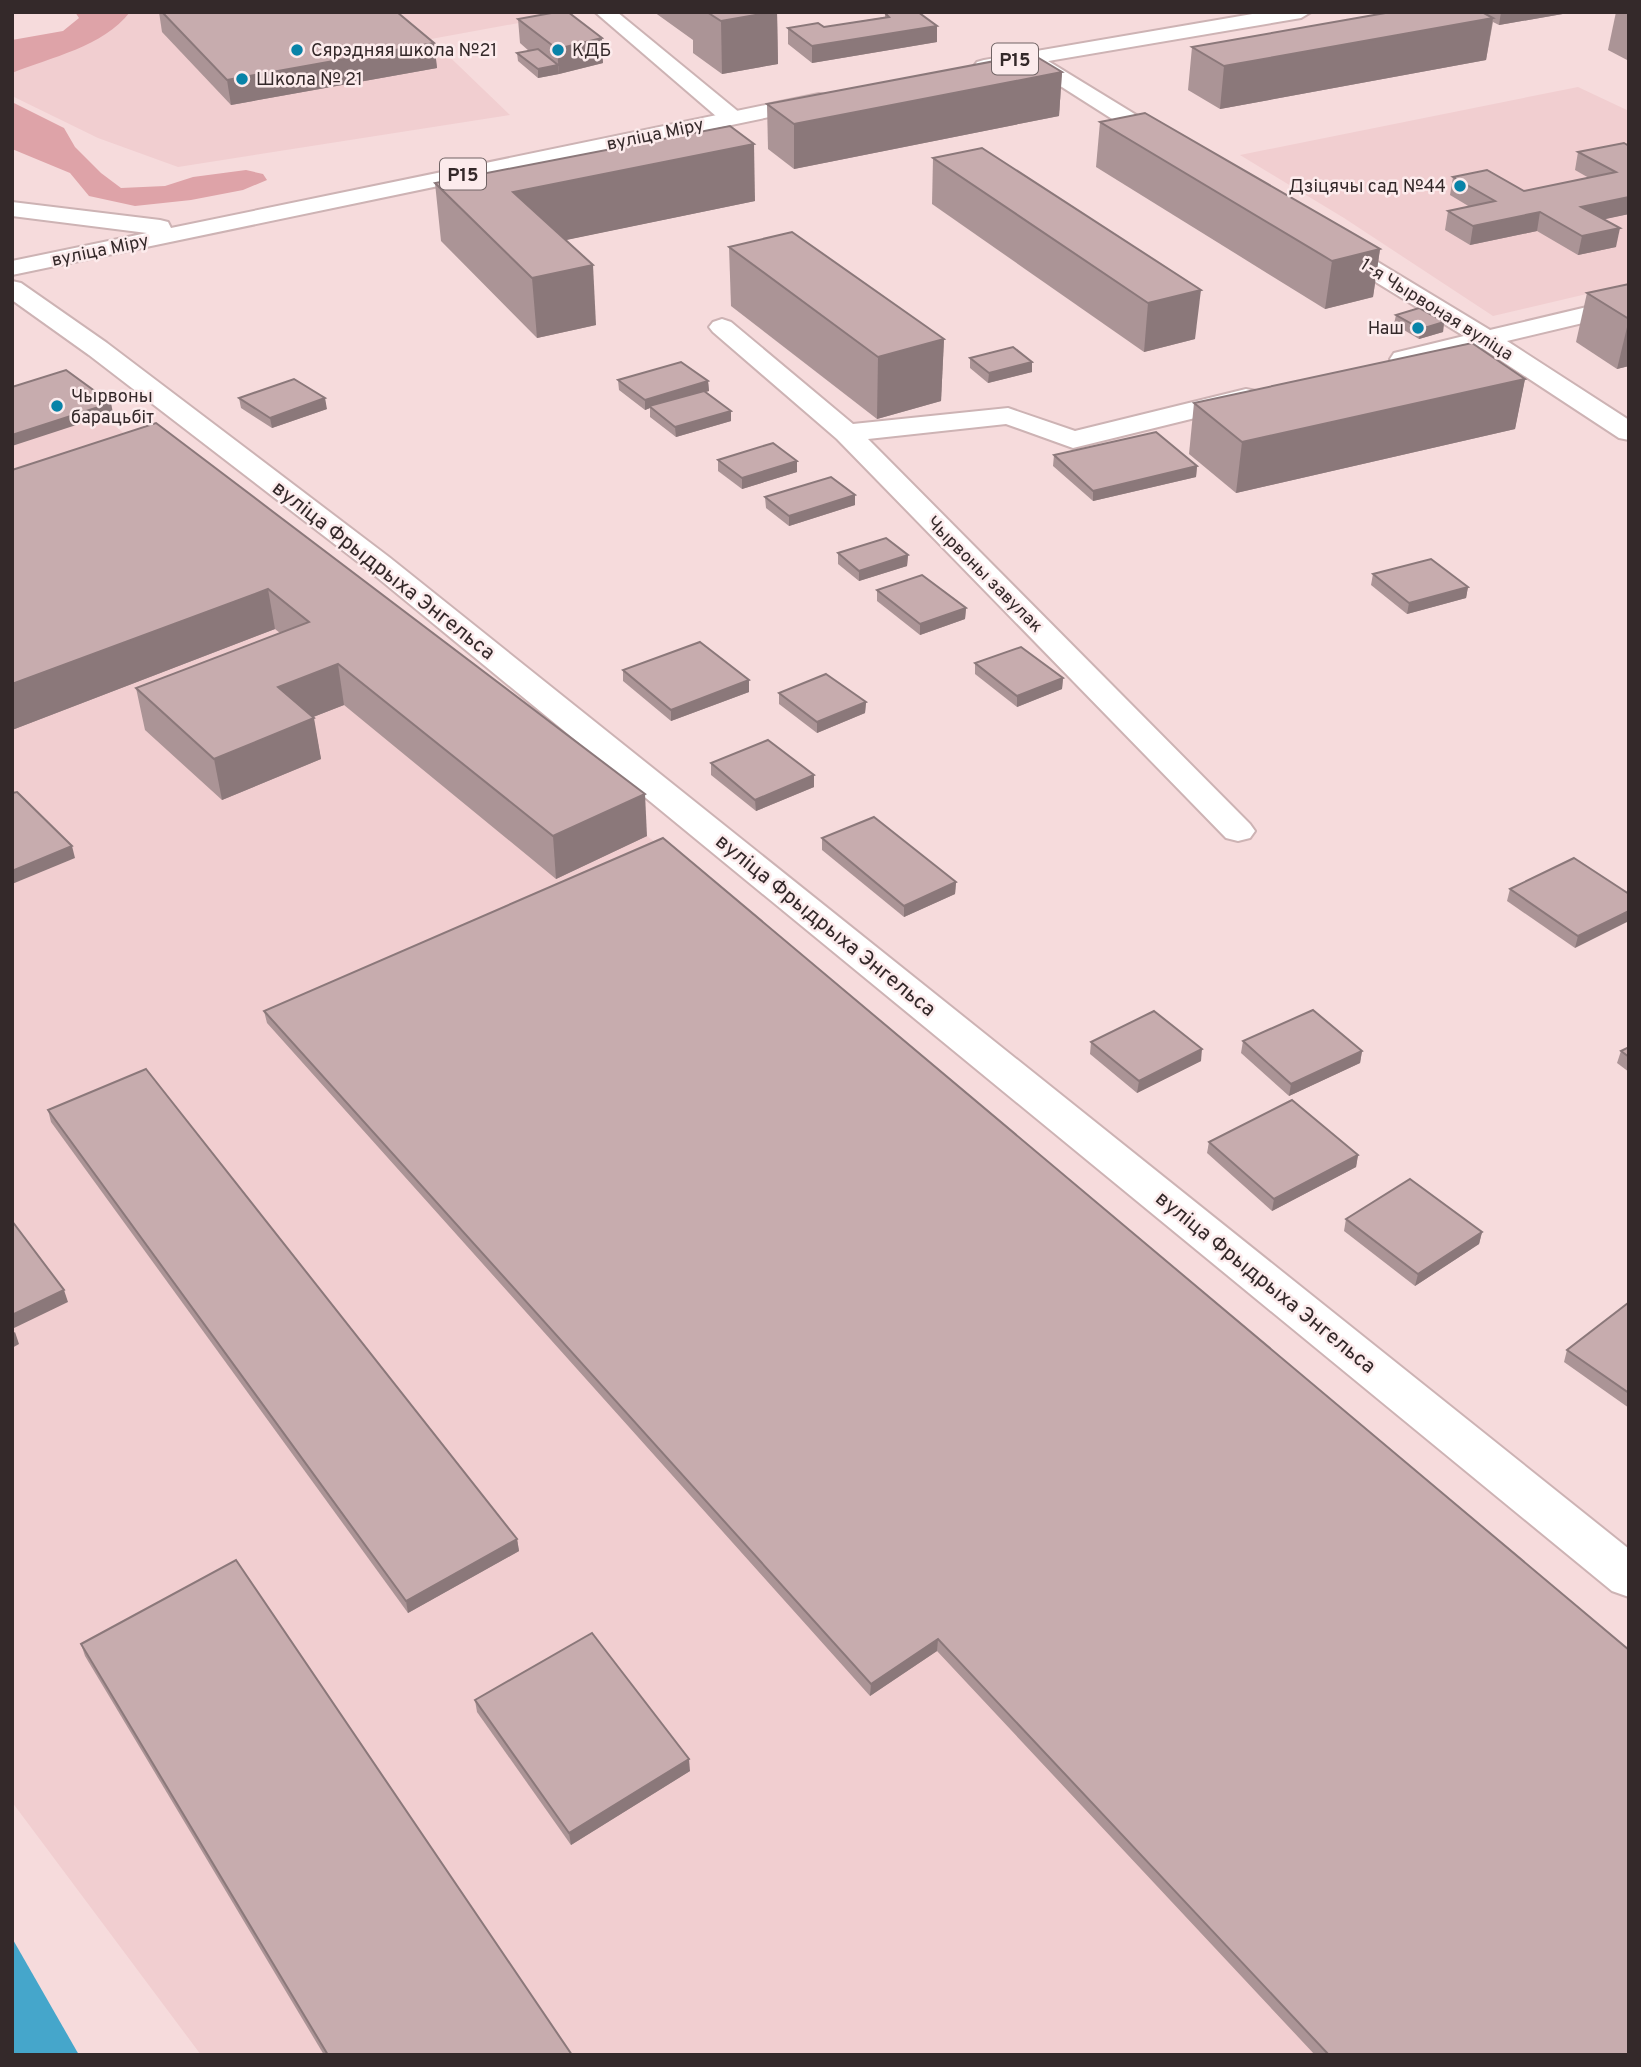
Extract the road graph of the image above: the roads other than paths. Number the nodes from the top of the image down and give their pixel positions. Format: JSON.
{"nodes":[{"id":1,"x":605,"y":12,"type":"edge"},
{"id":2,"x":1301,"y":12,"type":"edge"},
{"id":3,"x":1028,"y":57,"type":"junction"},
{"id":4,"x":961,"y":71,"type":"edge"},
{"id":5,"x":840,"y":96,"type":"edge"},
{"id":6,"x":732,"y":118,"type":"junction"},
{"id":7,"x":1188,"y":158,"type":"edge"},
{"id":8,"x":12,"y":209,"type":"edge"},
{"id":9,"x":194,"y":230,"type":"junction"},
{"id":10,"x":1320,"y":237,"type":"edge"},
{"id":11,"x":12,"y":268,"type":"edge"},
{"id":12,"x":12,"y":288,"type":"edge"},
{"id":13,"x":1629,"y":304,"type":"edge"},
{"id":14,"x":722,"y":327,"type":"dead end"},
{"id":15,"x":1486,"y":339,"type":"junction"},
{"id":16,"x":1380,"y":365,"type":"edge"},
{"id":17,"x":1273,"y":391,"type":"edge"},
{"id":18,"x":1629,"y":432,"type":"edge"},
{"id":19,"x":847,"y":433,"type":"junction"},
{"id":20,"x":1238,"y":831,"type":"dead end"},
{"id":21,"x":1629,"y":1577,"type":"edge"}],
"edges":[{"from":1,"to":6,"type":"street"},
{"from":2,"to":3,"type":"street","number":"Р15"},
{"from":3,"to":4,"type":"street","number":"Р15"},
{"from":3,"to":7,"type":"street"},
{"from":5,"to":6,"type":"street","name":"вуліца Міру","number":"Р15"},
{"from":6,"to":9,"type":"street","name":"вуліца Міру","number":"Р15"},
{"from":8,"to":9,"type":"street"},
{"from":9,"to":11,"type":"street","name":"вуліца Міру","number":"Р15"},
{"from":10,"to":15,"type":"street","name":"1-я Чырвоная вуліца"},
{"from":12,"to":21,"type":"street","name":"вуліца Фрыдрыха Энгельса"},
{"from":13,"to":15,"type":"street"},
{"from":14,"to":19,"type":"street","name":"Чырвоны завулак"},
{"from":15,"to":16,"type":"street"},
{"from":15,"to":18,"type":"street","name":"1-я Чырвоная вуліца"},
{"from":17,"to":19,"type":"street"},
{"from":19,"to":20,"type":"street","name":"Чырвоны завулак"}]}
